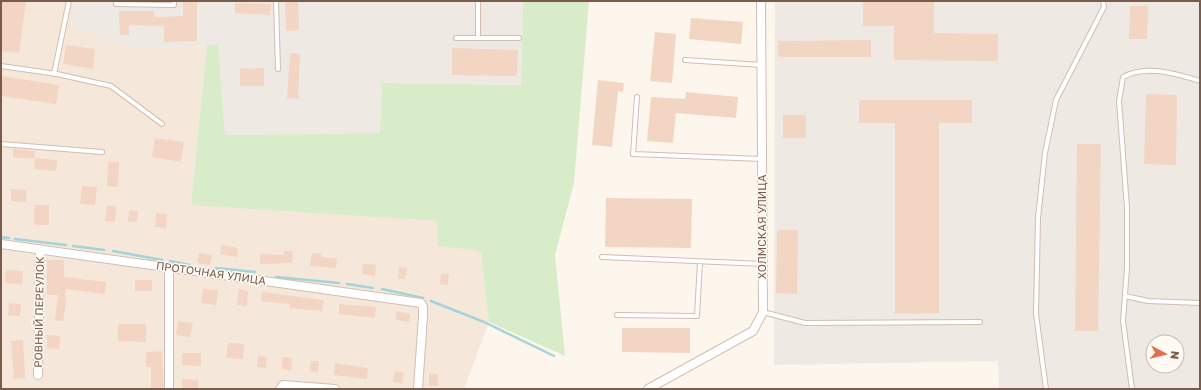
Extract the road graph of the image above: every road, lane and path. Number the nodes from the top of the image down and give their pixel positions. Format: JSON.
{"nodes":[{"id":1,"x":69,"y":1,"type":"edge"},
{"id":2,"x":116,"y":1,"type":"edge"},
{"id":3,"x":174,"y":1,"type":"edge"},
{"id":4,"x":276,"y":1,"type":"edge"},
{"id":5,"x":478,"y":1,"type":"edge"},
{"id":6,"x":761,"y":1,"type":"edge"},
{"id":7,"x":1103,"y":1,"type":"edge"},
{"id":8,"x":456,"y":38,"type":"dead end"},
{"id":9,"x":478,"y":38,"type":"junction"},
{"id":10,"x":519,"y":38,"type":"dead end"},
{"id":11,"x":685,"y":60,"type":"dead end"},
{"id":12,"x":762,"y":65,"type":"junction"},
{"id":13,"x":1,"y":66,"type":"edge"},
{"id":14,"x":278,"y":69,"type":"dead end"},
{"id":15,"x":54,"y":74,"type":"junction"},
{"id":16,"x":1200,"y":81,"type":"edge"},
{"id":17,"x":637,"y":97,"type":"dead end"},
{"id":18,"x":162,"y":124,"type":"dead end"},
{"id":19,"x":1,"y":144,"type":"edge"},
{"id":20,"x":102,"y":152,"type":"dead end"},
{"id":21,"x":762,"y":159,"type":"junction"},
{"id":22,"x":1,"y":244,"type":"edge"},
{"id":23,"x":40,"y":249,"type":"junction"},
{"id":24,"x":602,"y":257,"type":"dead end"},
{"id":25,"x":700,"y":262,"type":"junction"},
{"id":26,"x":763,"y":264,"type":"junction"},
{"id":27,"x":169,"y":267,"type":"junction"},
{"id":28,"x":1125,"y":296,"type":"junction"},
{"id":29,"x":1200,"y":303,"type":"edge"},
{"id":30,"x":763,"y":312,"type":"junction"},
{"id":31,"x":617,"y":316,"type":"dead end"},
{"id":32,"x":980,"y":322,"type":"dead end"},
{"id":33,"x":38,"y":375,"type":"dead end"},
{"id":34,"x":280,"y":388,"type":"edge"},
{"id":35,"x":169,"y":389,"type":"edge"},
{"id":36,"x":335,"y":389,"type":"edge"},
{"id":37,"x":418,"y":389,"type":"edge"},
{"id":38,"x":648,"y":389,"type":"edge"},
{"id":39,"x":1046,"y":389,"type":"edge"},
{"id":40,"x":1132,"y":389,"type":"edge"}],
"edges":[{"from":1,"to":15,"type":"lane"},
{"from":2,"to":3,"type":"lane"},
{"from":4,"to":14,"type":"lane"},
{"from":5,"to":9,"type":"lane"},
{"from":6,"to":12,"type":"street","name":"ХОЛМСКАЯ УЛИЦА"},
{"from":7,"to":39,"type":"lane"},
{"from":8,"to":9,"type":"lane"},
{"from":9,"to":10,"type":"lane"},
{"from":11,"to":12,"type":"lane"},
{"from":12,"to":21,"type":"street","name":"ХОЛМСКАЯ УЛИЦА"},
{"from":13,"to":15,"type":"lane"},
{"from":15,"to":18,"type":"lane"},
{"from":16,"to":28,"type":"lane"},
{"from":17,"to":21,"type":"lane"},
{"from":19,"to":20,"type":"lane"},
{"from":21,"to":26,"type":"street","name":"ХОЛМСКАЯ УЛИЦА"},
{"from":22,"to":23,"type":"street","name":"ПРОТОЧНАЯ УЛИЦА"},
{"from":23,"to":27,"type":"street","name":"ПРОТОЧНАЯ УЛИЦА"},
{"from":23,"to":33,"type":"street","name":"РОВНЫЙ ПЕРЕУЛОК"},
{"from":24,"to":25,"type":"lane"},
{"from":25,"to":26,"type":"lane"},
{"from":25,"to":31,"type":"lane"},
{"from":26,"to":30,"type":"street","name":"ХОЛМСКАЯ УЛИЦА"},
{"from":27,"to":35,"type":"street"},
{"from":27,"to":37,"type":"street","name":"ПРОТОЧНАЯ УЛИЦА"},
{"from":28,"to":29,"type":"lane"},
{"from":28,"to":40,"type":"lane"},
{"from":30,"to":32,"type":"lane"},
{"from":30,"to":38,"type":"street","name":"ХОЛМСКАЯ УЛИЦА"},
{"from":34,"to":36,"type":"street"}]}
